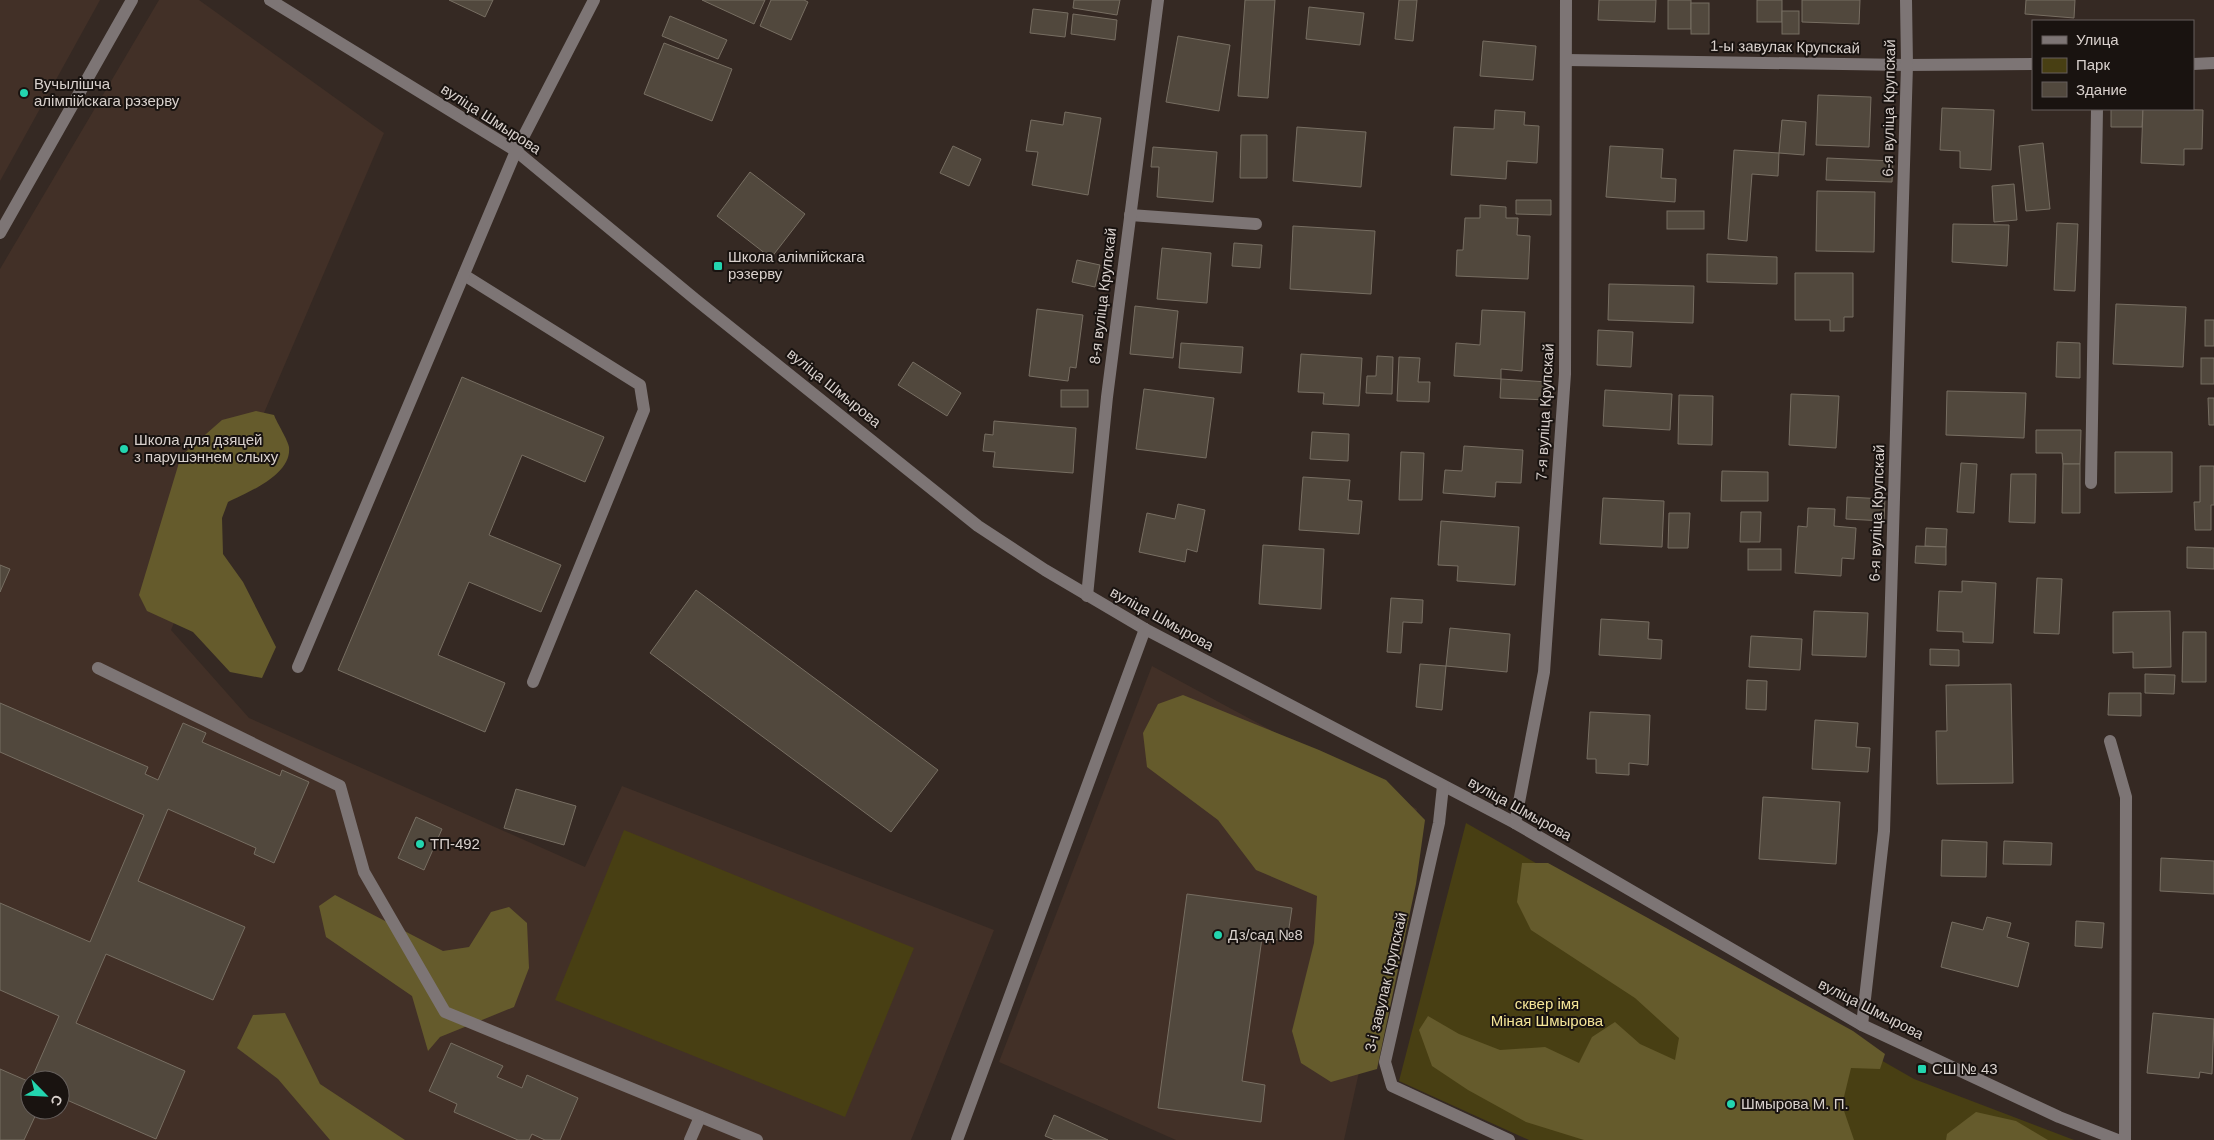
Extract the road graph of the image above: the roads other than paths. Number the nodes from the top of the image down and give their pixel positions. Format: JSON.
{"nodes":[{"id":1,"x":132,"y":0,"type":"edge"},
{"id":2,"x":270,"y":0,"type":"edge"},
{"id":3,"x":594,"y":0,"type":"edge"},
{"id":4,"x":1158,"y":0,"type":"edge"},
{"id":5,"x":1566,"y":0,"type":"edge"},
{"id":6,"x":1906,"y":0,"type":"edge"},
{"id":7,"x":1566,"y":60,"type":"junction"},
{"id":8,"x":2032,"y":64,"type":"edge"},
{"id":9,"x":2194,"y":64,"type":"edge"},
{"id":10,"x":2214,"y":64,"type":"edge"},
{"id":11,"x":1907,"y":65,"type":"junction"},
{"id":12,"x":2097,"y":110,"type":"edge"},
{"id":13,"x":516,"y":151,"type":"junction"},
{"id":14,"x":1130,"y":215,"type":"junction"},
{"id":15,"x":1256,"y":224,"type":"dead end"},
{"id":16,"x":0,"y":233,"type":"edge"},
{"id":17,"x":464,"y":275,"type":"junction"},
{"id":18,"x":2091,"y":483,"type":"dead end"},
{"id":19,"x":1087,"y":596,"type":"junction"},
{"id":20,"x":1144,"y":629,"type":"junction"},
{"id":21,"x":298,"y":667,"type":"dead end"},
{"id":22,"x":98,"y":668,"type":"dead end"},
{"id":23,"x":533,"y":682,"type":"dead end"},
{"id":24,"x":2110,"y":741,"type":"dead end"},
{"id":25,"x":1443,"y":786,"type":"junction"},
{"id":26,"x":1515,"y":823,"type":"junction"},
{"id":27,"x":1862,"y":1026,"type":"junction"},
{"id":28,"x":700,"y":1117,"type":"junction"},
{"id":29,"x":690,"y":1140,"type":"edge"},
{"id":30,"x":757,"y":1140,"type":"edge"},
{"id":31,"x":957,"y":1140,"type":"edge"},
{"id":32,"x":1509,"y":1140,"type":"edge"},
{"id":33,"x":2118,"y":1140,"type":"edge"},
{"id":34,"x":2125,"y":1140,"type":"edge"}],
"edges":[{"from":1,"to":16,"type":"street"},
{"from":2,"to":13,"type":"street","name":"вуліца Шмырова"},
{"from":3,"to":13,"type":"street"},
{"from":4,"to":14,"type":"street","name":"8-я вуліца Крупскай"},
{"from":5,"to":7,"type":"street","name":"7-я вуліца Крупскай"},
{"from":6,"to":11,"type":"street","name":"6-я вуліца Крупскай"},
{"from":7,"to":11,"type":"street","name":"1-ы завулак Крупскай"},
{"from":7,"to":26,"type":"street","name":"7-я вуліца Крупскай"},
{"from":8,"to":11,"type":"street","name":"1-ы завулак Крупскай"},
{"from":9,"to":10,"type":"street"},
{"from":11,"to":27,"type":"street","name":"6-я вуліца Крупскай"},
{"from":12,"to":18,"type":"street"},
{"from":13,"to":17,"type":"street"},
{"from":13,"to":19,"type":"street","name":"вуліца Шмырова"},
{"from":14,"to":15,"type":"street"},
{"from":14,"to":19,"type":"street","name":"8-я вуліца Крупскай"},
{"from":17,"to":21,"type":"street"},
{"from":17,"to":23,"type":"street"},
{"from":19,"to":20,"type":"street","name":"вуліца Шмырова"},
{"from":20,"to":25,"type":"street","name":"вуліца Шмырова"},
{"from":20,"to":31,"type":"street"},
{"from":22,"to":28,"type":"street"},
{"from":24,"to":34,"type":"street"},
{"from":25,"to":26,"type":"street","name":"вуліца Шмырова"},
{"from":25,"to":32,"type":"street","name":"3-і завулак Крупскай"},
{"from":26,"to":27,"type":"street","name":"вуліца Шмырова"},
{"from":27,"to":33,"type":"street","name":"вуліца Шмырова"},
{"from":28,"to":29,"type":"street"},
{"from":28,"to":30,"type":"street"}]}
